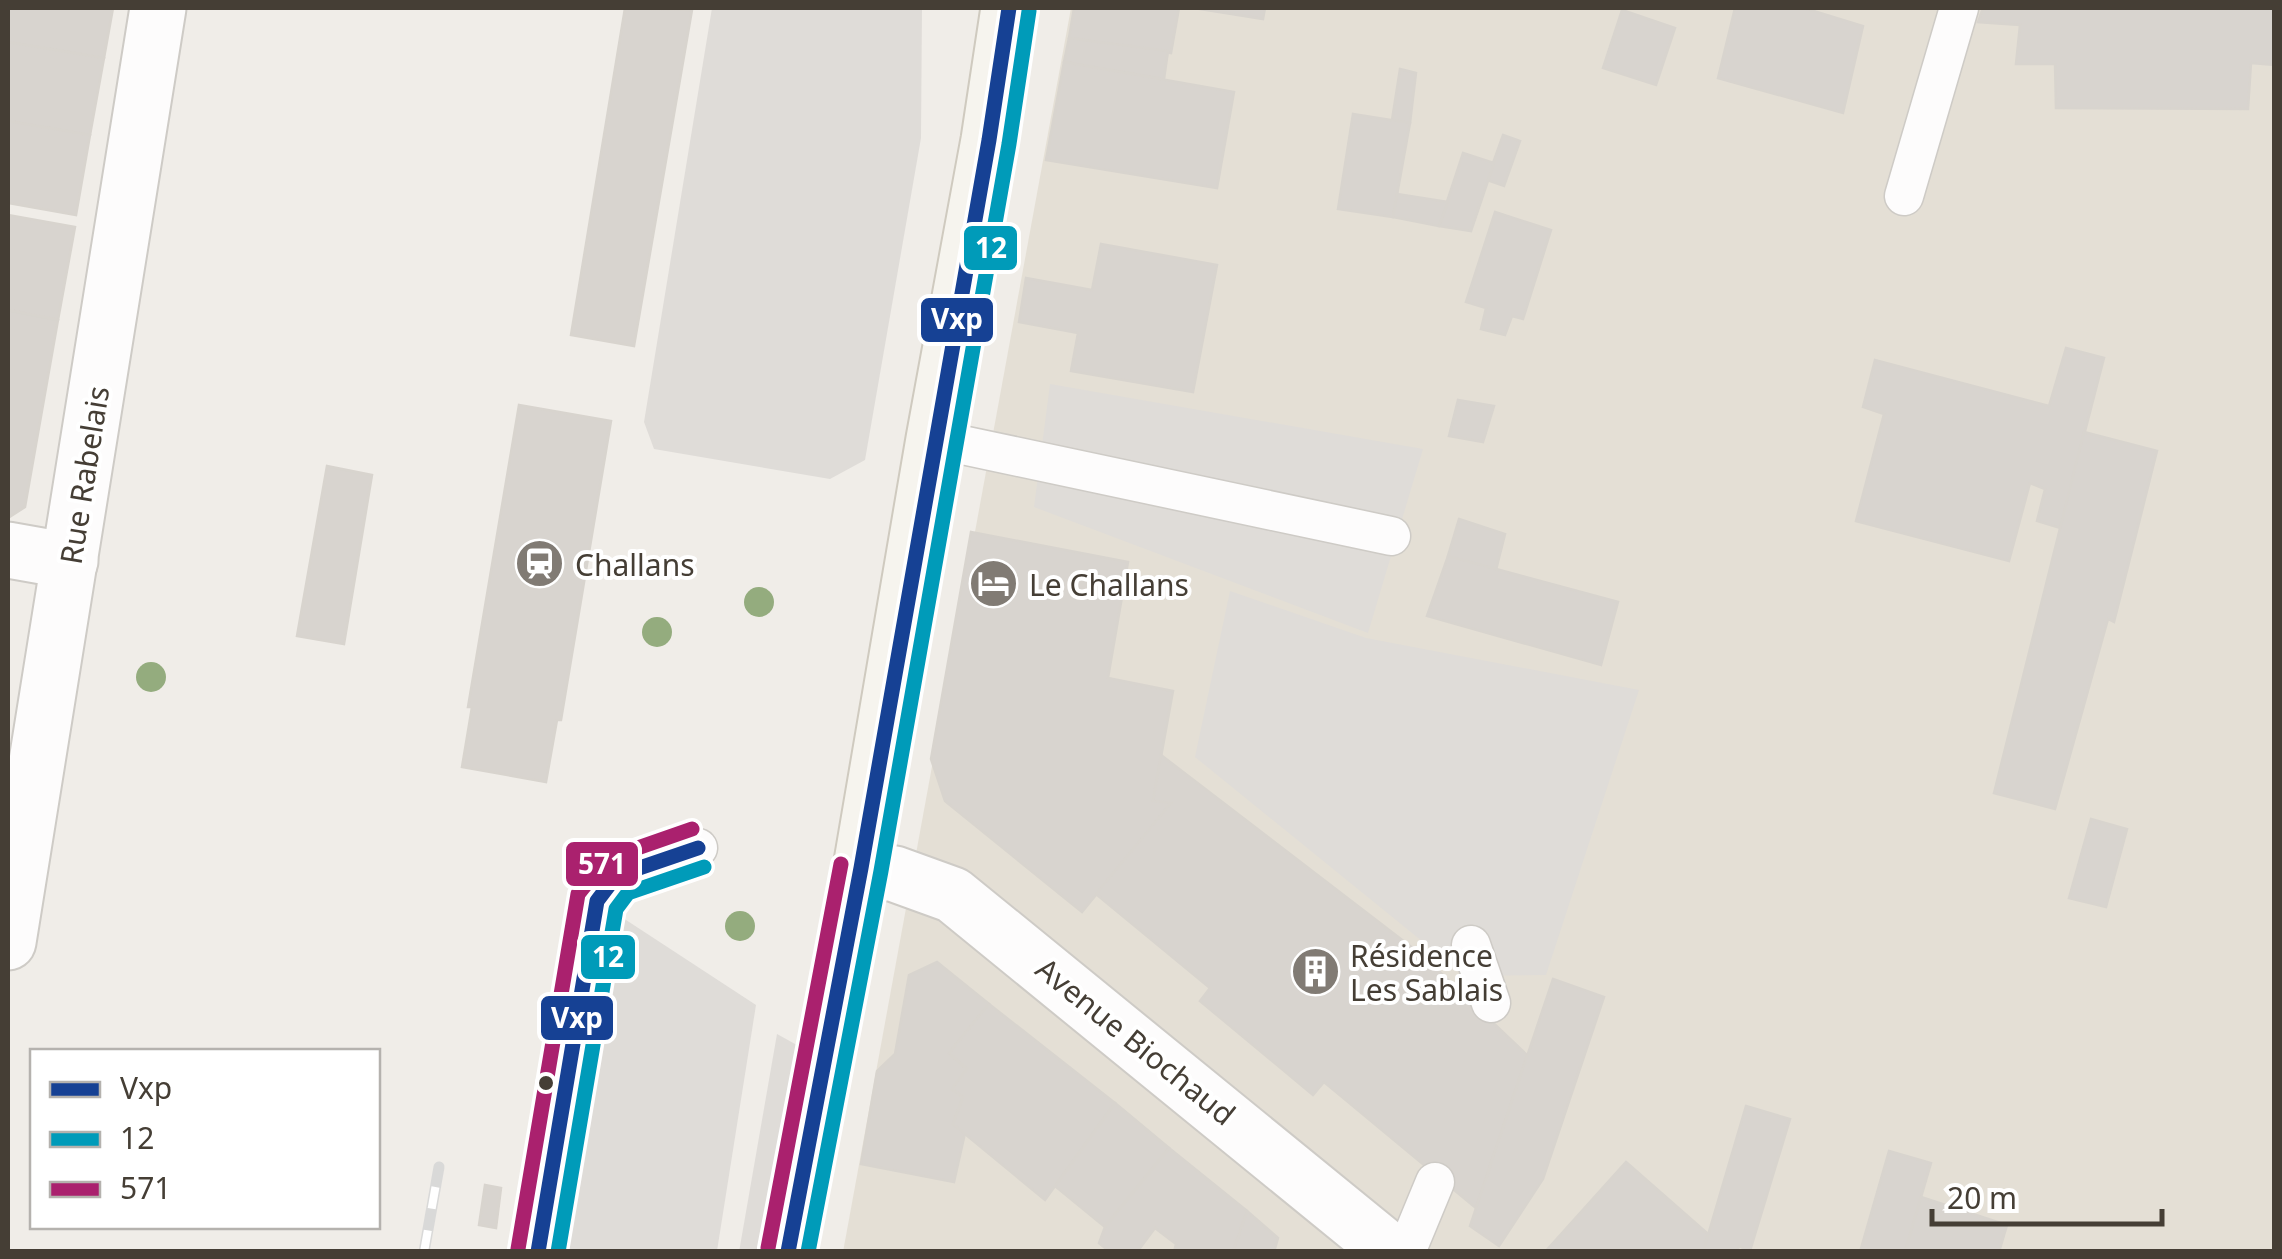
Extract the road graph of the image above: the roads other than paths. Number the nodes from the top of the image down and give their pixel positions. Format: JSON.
{"nodes":[{"id":1,"x":158,"y":8,"type":"edge"},
{"id":2,"x":974,"y":8,"type":"edge"},
{"id":3,"x":1009,"y":8,"type":"edge"},
{"id":4,"x":1960,"y":8,"type":"edge"},
{"id":5,"x":989,"y":140,"type":"junction"},
{"id":6,"x":1904,"y":196,"type":"dead end"},
{"id":7,"x":934,"y":439,"type":"junction"},
{"id":8,"x":1391,"y":536,"type":"dead end"},
{"id":9,"x":8,"y":550,"type":"edge"},
{"id":10,"x":70,"y":561,"type":"junction"},
{"id":11,"x":698,"y":848,"type":"dead end"},
{"id":12,"x":860,"y":868,"type":"junction"},
{"id":13,"x":8,"y":942,"type":"edge"},
{"id":14,"x":1472,"y":945,"type":"dead end"},
{"id":15,"x":1492,"y":1002,"type":"dead end"},
{"id":16,"x":1436,"y":1182,"type":"dead end"},
{"id":17,"x":538,"y":1252,"type":"edge"},
{"id":18,"x":788,"y":1252,"type":"edge"},
{"id":19,"x":1391,"y":1252,"type":"edge"},
{"id":20,"x":1406,"y":1252,"type":"edge"}],
"edges":[{"from":1,"to":10,"type":"street","name":"Rue Rabelais"},
{"from":2,"to":5,"type":"main road"},
{"from":3,"to":5,"type":"main road"},
{"from":4,"to":6,"type":"lane"},
{"from":5,"to":7,"type":"main road"},
{"from":7,"to":8,"type":"lane"},
{"from":7,"to":12,"type":"main road"},
{"from":9,"to":10,"type":"street"},
{"from":10,"to":13,"type":"street","name":"Rue Rabelais"},
{"from":11,"to":17,"type":"lane"},
{"from":12,"to":18,"type":"main road"},
{"from":12,"to":19,"type":"street","name":"Avenue Biochaud"},
{"from":14,"to":15,"type":"lane"},
{"from":16,"to":20,"type":"lane"}]}
